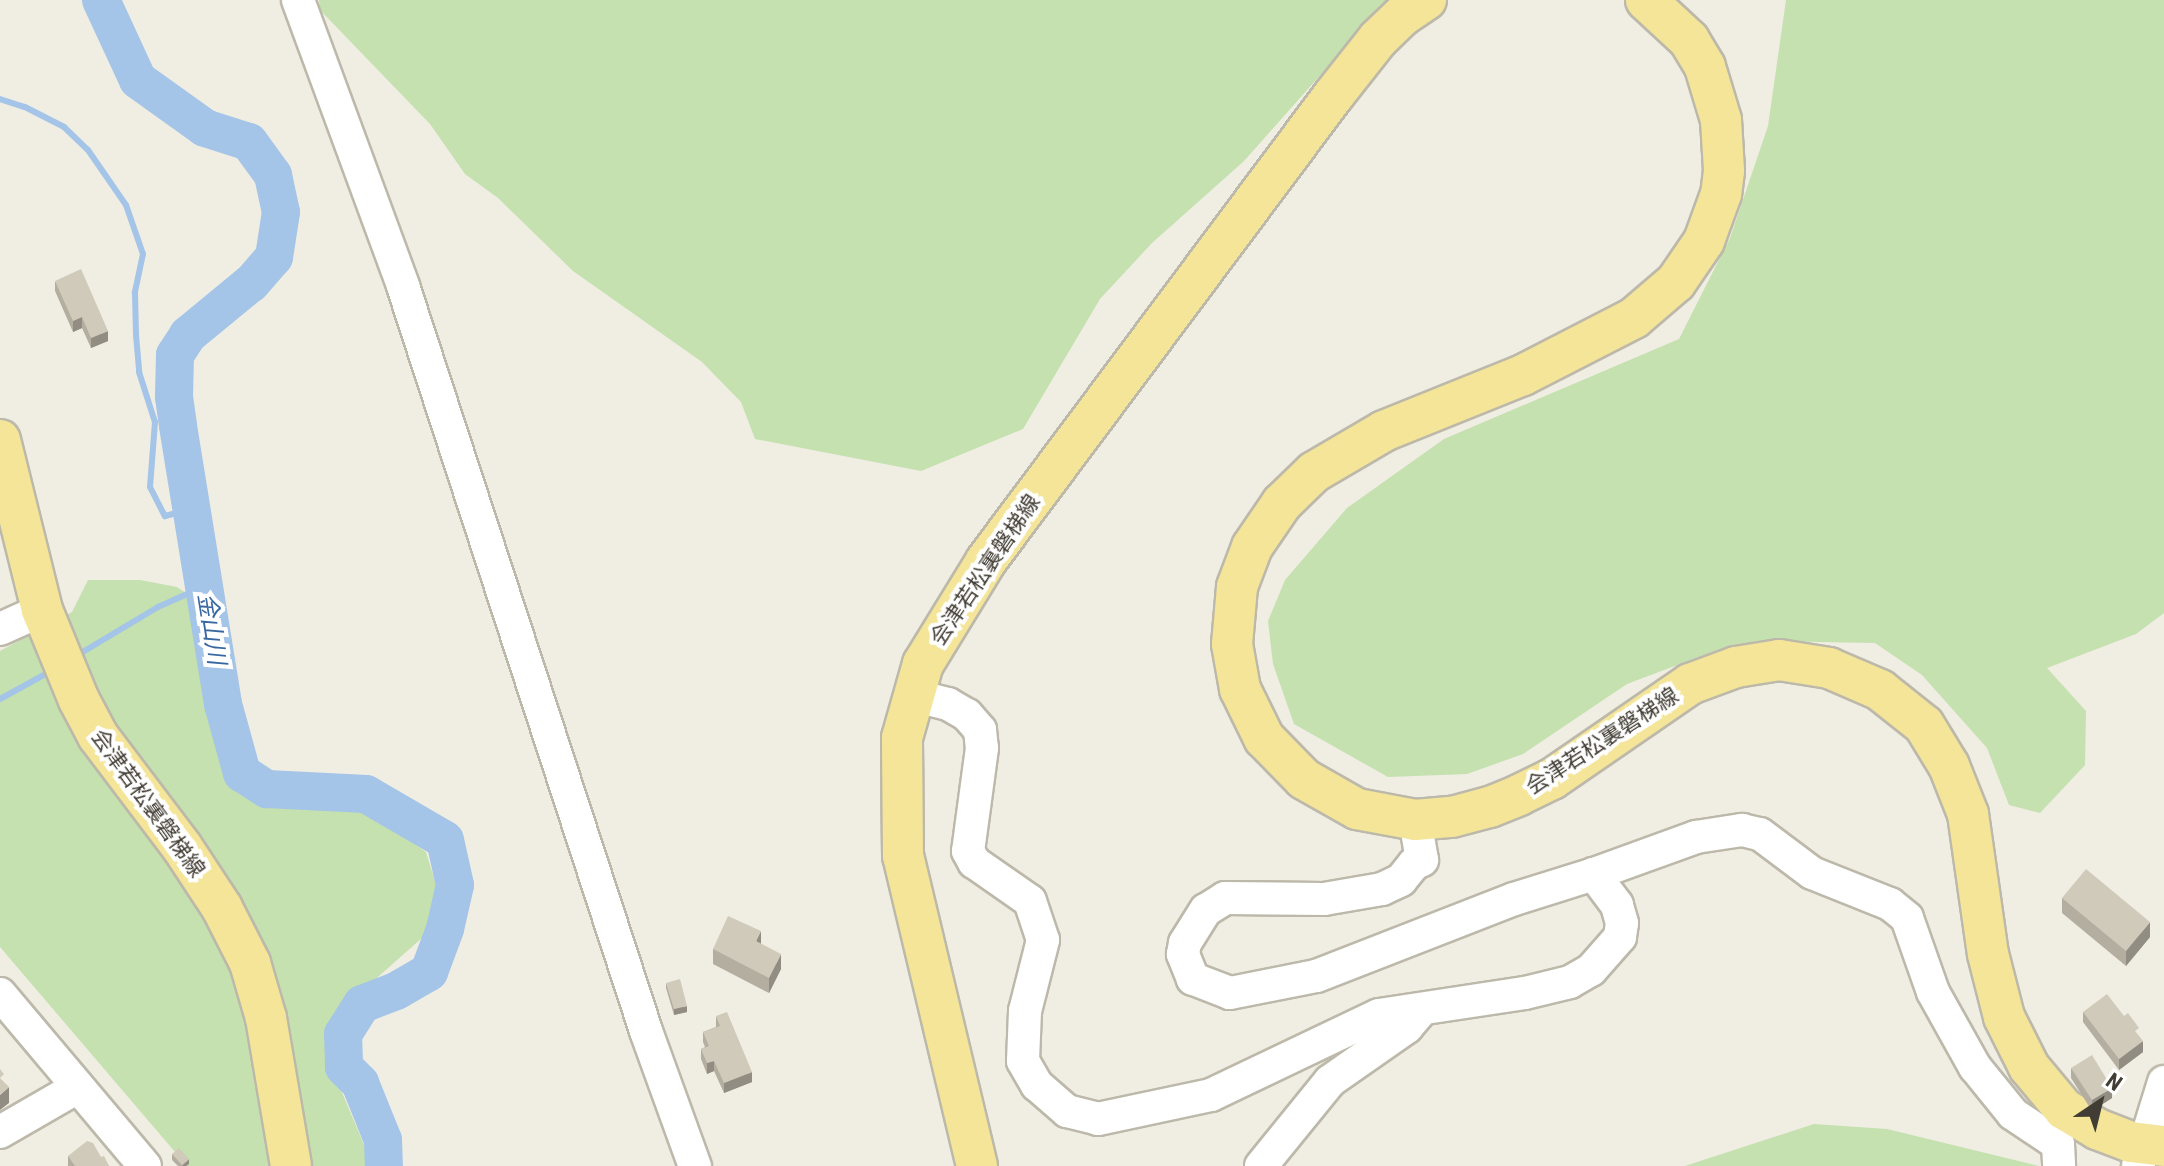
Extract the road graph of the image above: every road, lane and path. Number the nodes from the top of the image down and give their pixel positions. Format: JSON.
{"nodes":[{"id":1,"x":298,"y":0,"type":"edge"},
{"id":2,"x":1426,"y":0,"type":"edge"},
{"id":3,"x":1646,"y":0,"type":"edge"},
{"id":4,"x":0,"y":440,"type":"edge"},
{"id":5,"x":42,"y":610,"type":"junction"},
{"id":6,"x":0,"y":629,"type":"edge"},
{"id":7,"x":912,"y":695,"type":"junction"},
{"id":8,"x":1415,"y":820,"type":"junction"},
{"id":9,"x":1594,"y":874,"type":"junction"},
{"id":10,"x":0,"y":994,"type":"edge"},
{"id":11,"x":1422,"y":1009,"type":"junction"},
{"id":12,"x":2164,"y":1082,"type":"edge"},
{"id":13,"x":78,"y":1087,"type":"junction"},
{"id":14,"x":0,"y":1132,"type":"edge"},
{"id":15,"x":2150,"y":1152,"type":"edge"},
{"id":16,"x":145,"y":1166,"type":"edge"},
{"id":17,"x":291,"y":1166,"type":"edge"},
{"id":18,"x":695,"y":1166,"type":"edge"},
{"id":19,"x":977,"y":1166,"type":"edge"},
{"id":20,"x":1261,"y":1166,"type":"edge"},
{"id":21,"x":2059,"y":1166,"type":"edge"}],
"edges":[{"from":1,"to":18,"type":"street"},
{"from":2,"to":7,"type":"main road","name":"会津若松裏磐梯線"},
{"from":3,"to":8,"type":"main road","name":"会津若松裏磐梯線"},
{"from":4,"to":5,"type":"main road","name":"会津若松裏磐梯線"},
{"from":5,"to":6,"type":"street"},
{"from":5,"to":17,"type":"main road","name":"会津若松裏磐梯線"},
{"from":7,"to":11,"type":"street"},
{"from":7,"to":19,"type":"main road","name":"会津若松裏磐梯線"},
{"from":8,"to":9,"type":"street"},
{"from":8,"to":15,"type":"main road","name":"会津若松裏磐梯線"},
{"from":9,"to":11,"type":"street"},
{"from":9,"to":21,"type":"street"},
{"from":10,"to":13,"type":"street"},
{"from":11,"to":20,"type":"street"},
{"from":12,"to":15,"type":"street"},
{"from":13,"to":14,"type":"street"},
{"from":13,"to":16,"type":"street"}]}
